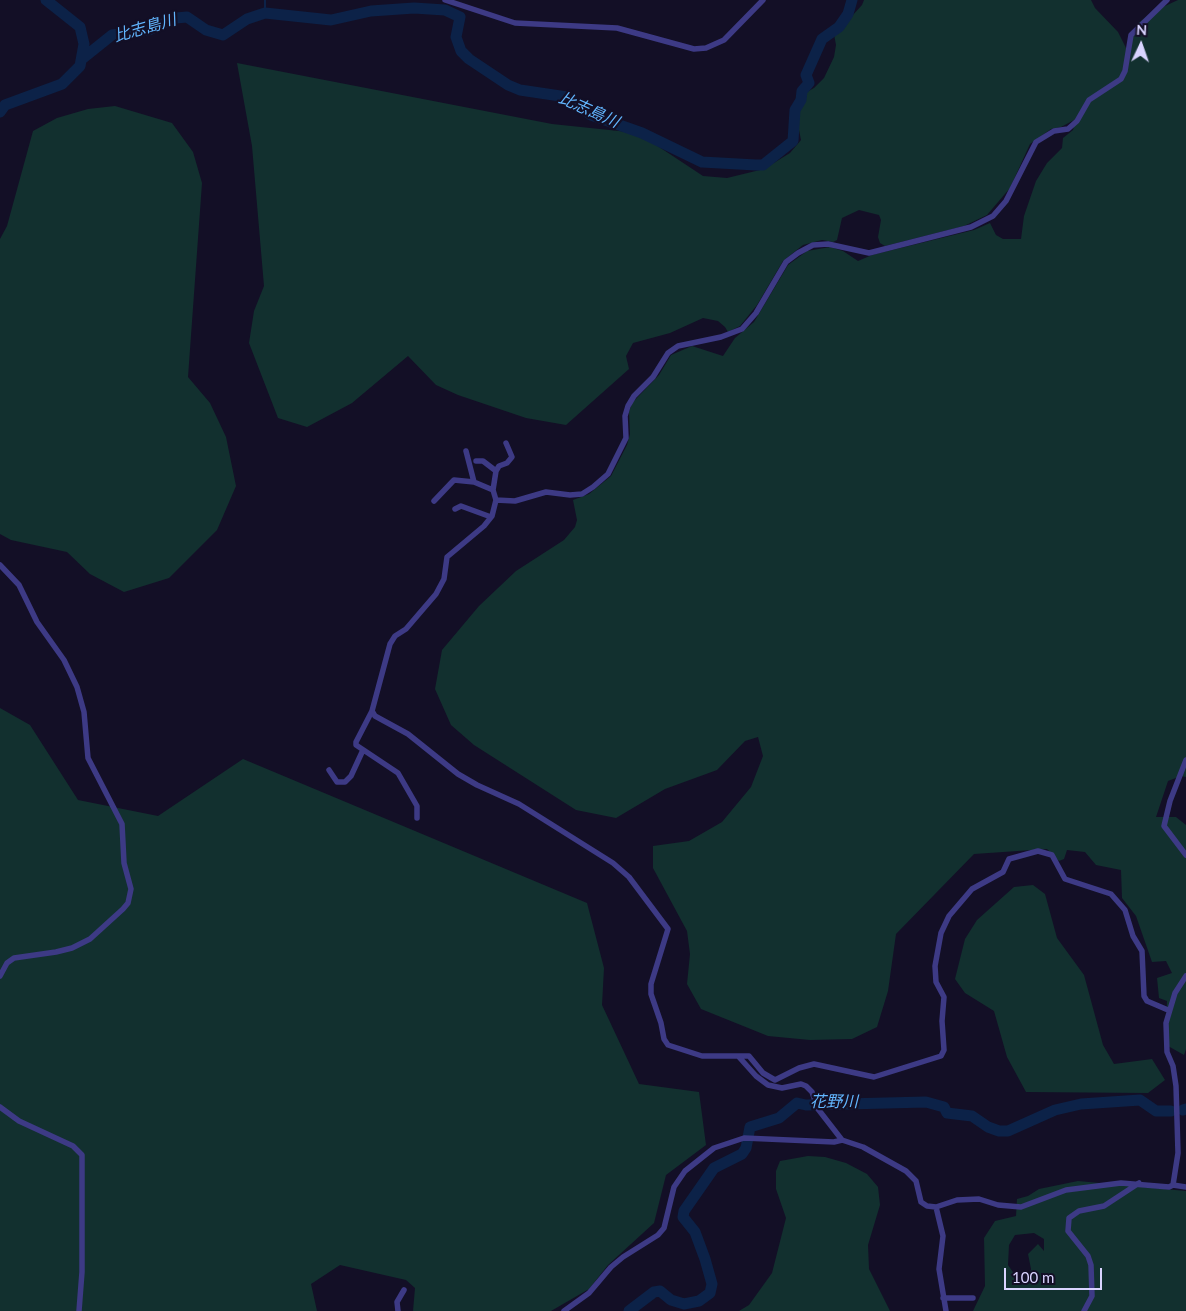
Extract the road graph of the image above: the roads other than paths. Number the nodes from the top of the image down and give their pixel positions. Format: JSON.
{"nodes":[{"id":1,"x":445,"y":0,"type":"edge"},
{"id":2,"x":763,"y":0,"type":"edge"},
{"id":3,"x":1167,"y":0,"type":"edge"},
{"id":4,"x":506,"y":443,"type":"dead end"},
{"id":5,"x":466,"y":451,"type":"dead end"},
{"id":6,"x":476,"y":461,"type":"dead end"},
{"id":7,"x":496,"y":471,"type":"junction"},
{"id":8,"x":474,"y":482,"type":"junction"},
{"id":9,"x":493,"y":490,"type":"junction"},
{"id":10,"x":496,"y":500,"type":"junction"},
{"id":11,"x":434,"y":502,"type":"dead end"},
{"id":12,"x":455,"y":509,"type":"dead end"},
{"id":13,"x":491,"y":517,"type":"junction"},
{"id":14,"x":0,"y":565,"type":"edge"},
{"id":15,"x":372,"y":711,"type":"junction"},
{"id":16,"x":363,"y":750,"type":"junction"},
{"id":17,"x":1186,"y":760,"type":"edge"},
{"id":18,"x":329,"y":770,"type":"dead end"},
{"id":19,"x":416,"y":818,"type":"dead end"},
{"id":20,"x":1186,"y":856,"type":"edge"},
{"id":21,"x":0,"y":976,"type":"edge"},
{"id":22,"x":1186,"y":976,"type":"edge"},
{"id":23,"x":1168,"y":1010,"type":"junction"},
{"id":24,"x":739,"y":1057,"type":"junction"},
{"id":25,"x":0,"y":1107,"type":"edge"},
{"id":26,"x":842,"y":1140,"type":"junction"},
{"id":27,"x":1139,"y":1183,"type":"junction"},
{"id":28,"x":1173,"y":1185,"type":"junction"},
{"id":29,"x":1186,"y":1186,"type":"edge"},
{"id":30,"x":936,"y":1207,"type":"junction"},
{"id":31,"x":404,"y":1290,"type":"dead end"},
{"id":32,"x":943,"y":1298,"type":"junction"},
{"id":33,"x":973,"y":1298,"type":"dead end"},
{"id":34,"x":79,"y":1311,"type":"edge"},
{"id":35,"x":398,"y":1311,"type":"edge"},
{"id":36,"x":564,"y":1311,"type":"edge"},
{"id":37,"x":946,"y":1311,"type":"edge"},
{"id":38,"x":1084,"y":1311,"type":"edge"}],
"edges":[{"from":1,"to":2,"type":"street"},
{"from":3,"to":10,"type":"street"},
{"from":4,"to":7,"type":"street"},
{"from":5,"to":8,"type":"street"},
{"from":6,"to":7,"type":"street"},
{"from":7,"to":9,"type":"street"},
{"from":8,"to":9,"type":"street"},
{"from":8,"to":11,"type":"street"},
{"from":9,"to":10,"type":"street"},
{"from":10,"to":13,"type":"street"},
{"from":12,"to":13,"type":"street"},
{"from":13,"to":15,"type":"street"},
{"from":14,"to":21,"type":"street"},
{"from":15,"to":16,"type":"street"},
{"from":15,"to":24,"type":"street"},
{"from":16,"to":18,"type":"street"},
{"from":16,"to":19,"type":"street"},
{"from":17,"to":20,"type":"street"},
{"from":22,"to":23,"type":"street"},
{"from":23,"to":24,"type":"street"},
{"from":23,"to":28,"type":"street"},
{"from":24,"to":26,"type":"street"},
{"from":25,"to":34,"type":"street"},
{"from":26,"to":30,"type":"street"},
{"from":26,"to":36,"type":"street"},
{"from":27,"to":28,"type":"street"},
{"from":27,"to":30,"type":"street"},
{"from":27,"to":38,"type":"street"},
{"from":28,"to":29,"type":"street"},
{"from":30,"to":32,"type":"street"},
{"from":31,"to":35,"type":"street"},
{"from":32,"to":33,"type":"street"},
{"from":32,"to":37,"type":"street"}]}
